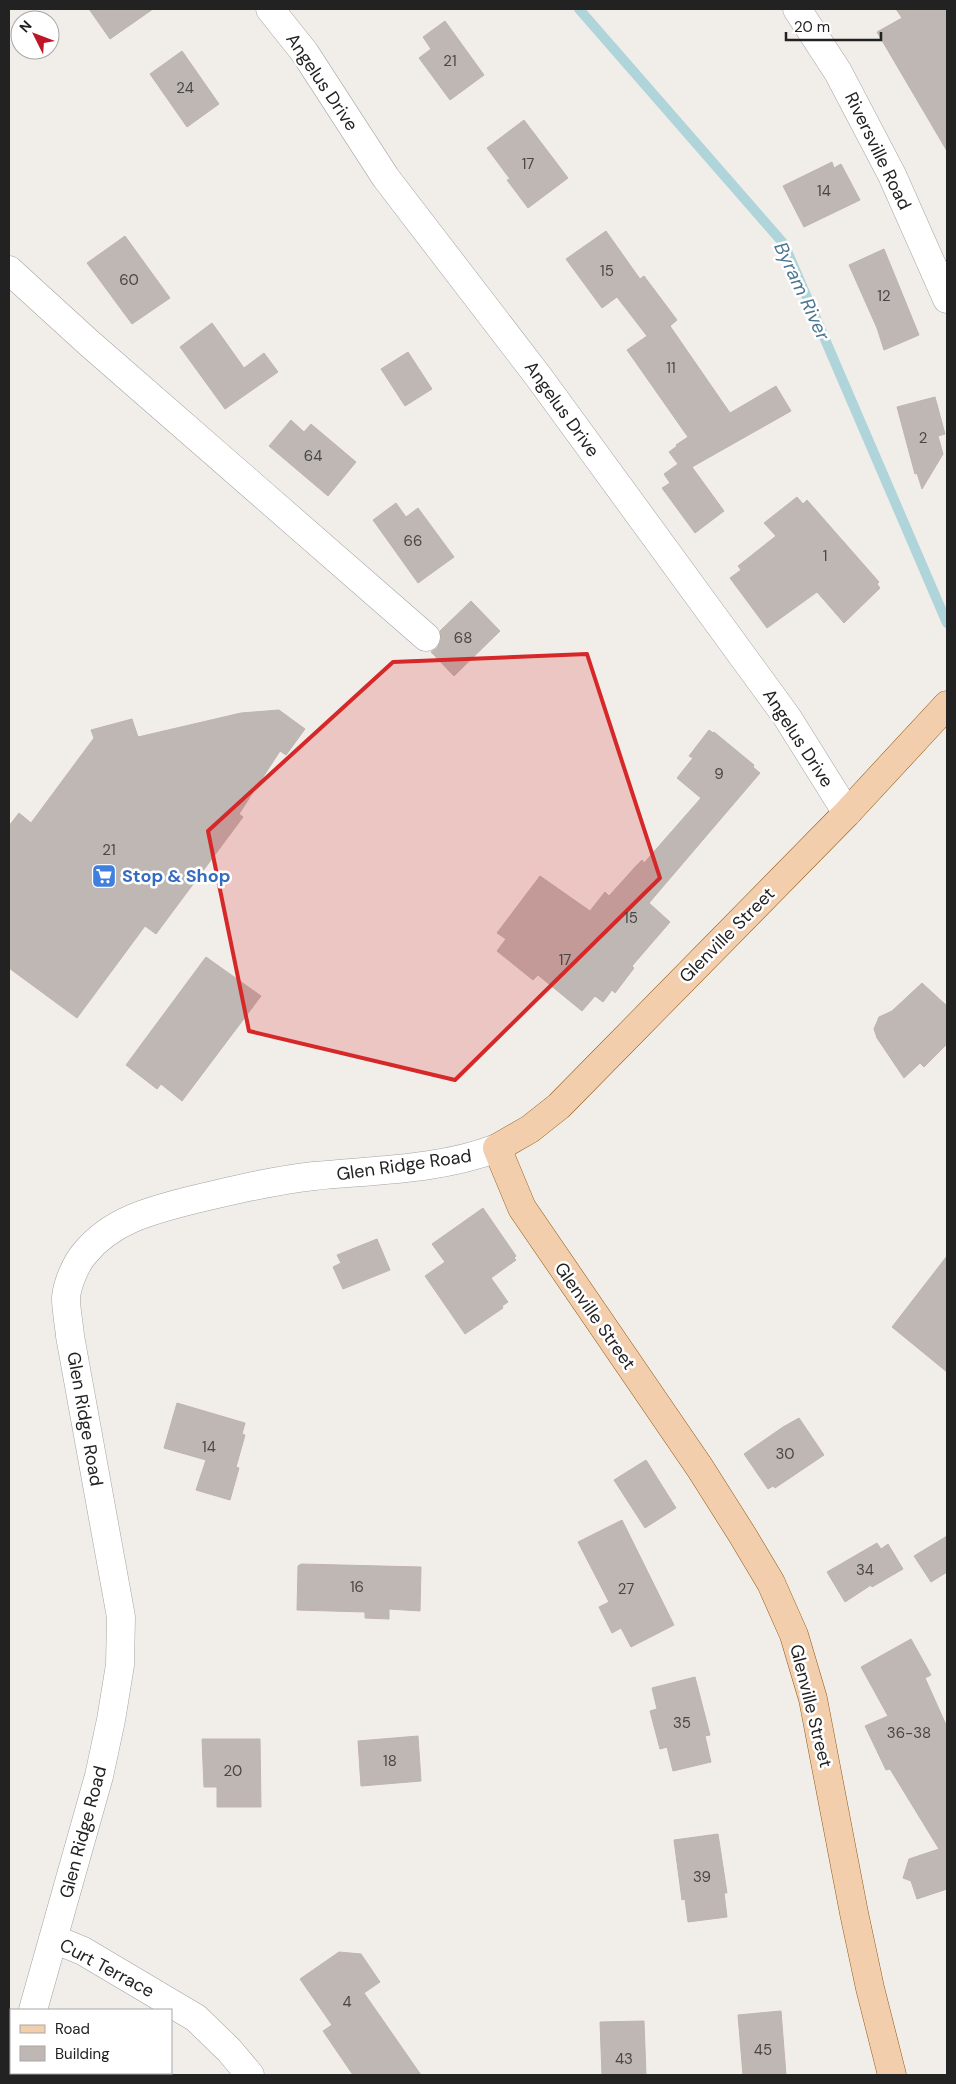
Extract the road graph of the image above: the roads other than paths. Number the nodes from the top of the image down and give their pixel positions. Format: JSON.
{"nodes":[{"id":1,"x":270,"y":9,"type":"edge"},
{"id":2,"x":797,"y":9,"type":"edge"},
{"id":3,"x":9,"y":270,"type":"edge"},
{"id":4,"x":947,"y":300,"type":"edge"},
{"id":5,"x":426,"y":637,"type":"dead end"},
{"id":6,"x":941,"y":712,"type":"edge"},
{"id":7,"x":847,"y":813,"type":"junction"},
{"id":8,"x":497,"y":1148,"type":"junction"},
{"id":9,"x":54,"y":1939,"type":"junction"},
{"id":10,"x":33,"y":2009,"type":"edge"},
{"id":11,"x":250,"y":2075,"type":"edge"},
{"id":12,"x":892,"y":2075,"type":"edge"}],
"edges":[{"from":1,"to":7,"type":"street","name":"Angelus Drive"},
{"from":2,"to":4,"type":"street","name":"Riversville Road"},
{"from":3,"to":5,"type":"street"},
{"from":6,"to":7,"type":"main road","name":"Glenville Street"},
{"from":7,"to":8,"type":"main road","name":"Glenville Street"},
{"from":8,"to":9,"type":"street","name":"Glen Ridge Road"},
{"from":8,"to":12,"type":"main road","name":"Glenville Street"},
{"from":9,"to":10,"type":"street","name":"Glen Ridge Road"},
{"from":9,"to":11,"type":"street","name":"Curt Terrace"}]}
